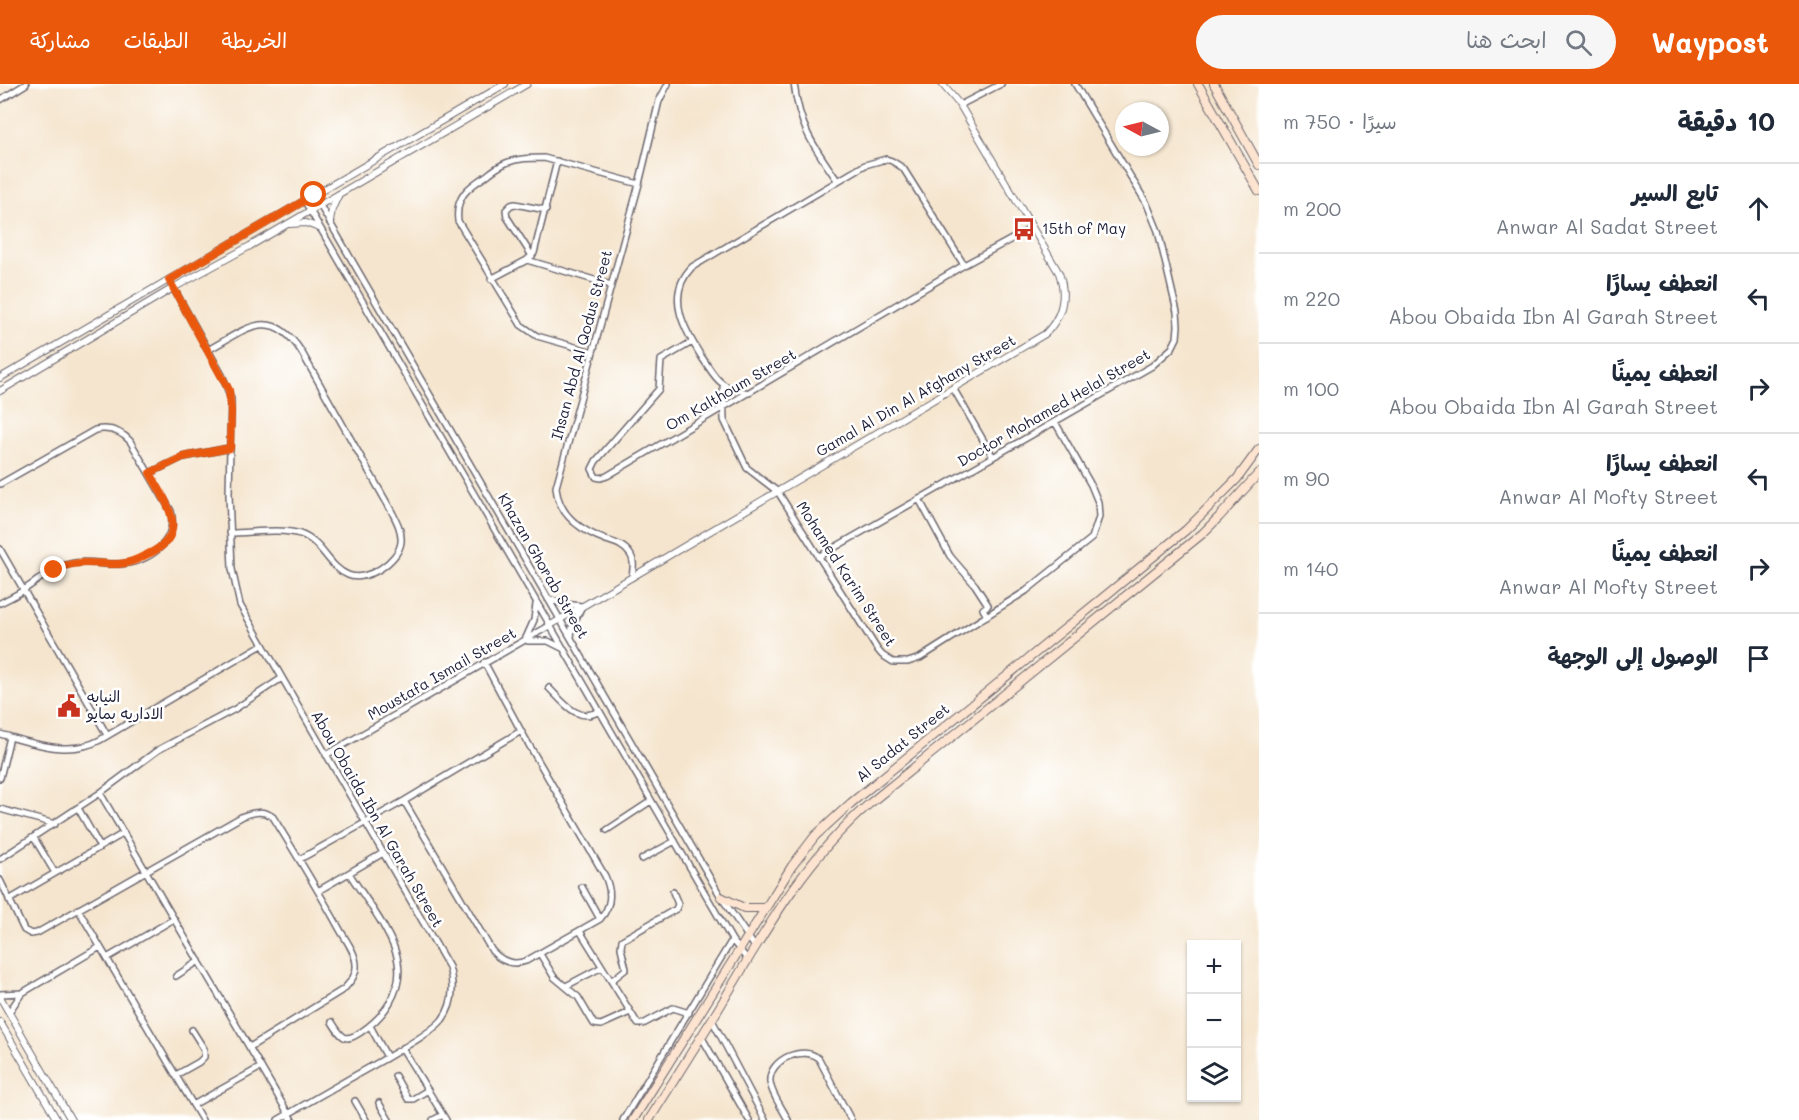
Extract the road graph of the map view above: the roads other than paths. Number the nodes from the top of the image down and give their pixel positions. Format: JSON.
{"nodes":[{"id":1,"x":26,"y":84,"type":"edge"},
{"id":2,"x":505,"y":84,"type":"edge"},
{"id":3,"x":527,"y":84,"type":"edge"},
{"id":4,"x":668,"y":84,"type":"edge"},
{"id":5,"x":794,"y":84,"type":"edge"},
{"id":6,"x":942,"y":84,"type":"edge"},
{"id":7,"x":1001,"y":84,"type":"edge"},
{"id":8,"x":1075,"y":84,"type":"edge"},
{"id":9,"x":1198,"y":84,"type":"edge"},
{"id":10,"x":1214,"y":84,"type":"edge"},
{"id":11,"x":0,"y":100,"type":"edge"},
{"id":12,"x":960,"y":105,"type":"junction"},
{"id":13,"x":557,"y":161,"type":"junction"},
{"id":14,"x":1259,"y":165,"type":"edge"},
{"id":15,"x":837,"y":180,"type":"junction"},
{"id":16,"x":639,"y":184,"type":"junction"},
{"id":17,"x":1259,"y":191,"type":"edge"},
{"id":18,"x":340,"y":192,"type":"junction"},
{"id":19,"x":314,"y":195,"type":"junction"},
{"id":20,"x":304,"y":200,"type":"junction"},
{"id":21,"x":320,"y":204,"type":"junction"},
{"id":22,"x":309,"y":210,"type":"junction"},
{"id":23,"x":546,"y":210,"type":"junction"},
{"id":24,"x":330,"y":222,"type":"junction"},
{"id":25,"x":286,"y":224,"type":"junction"},
{"id":26,"x":319,"y":228,"type":"junction"},
{"id":27,"x":1032,"y":228,"type":"junction"},
{"id":28,"x":529,"y":258,"type":"junction"},
{"id":29,"x":964,"y":266,"type":"junction"},
{"id":30,"x":491,"y":279,"type":"junction"},
{"id":31,"x":169,"y":280,"type":"junction"},
{"id":32,"x":611,"y":285,"type":"junction"},
{"id":33,"x":174,"y":288,"type":"junction"},
{"id":34,"x":692,"y":342,"type":"junction"},
{"id":35,"x":208,"y":350,"type":"junction"},
{"id":36,"x":593,"y":352,"type":"junction"},
{"id":37,"x":0,"y":378,"type":"edge"},
{"id":38,"x":723,"y":384,"type":"junction"},
{"id":39,"x":953,"y":388,"type":"junction"},
{"id":40,"x":426,"y":389,"type":"junction"},
{"id":41,"x":0,"y":391,"type":"edge"},
{"id":42,"x":749,"y":393,"type":"junction"},
{"id":43,"x":416,"y":395,"type":"junction"},
{"id":44,"x":723,"y":408,"type":"junction"},
{"id":45,"x":1055,"y":422,"type":"junction"},
{"id":46,"x":230,"y":448,"type":"junction"},
{"id":47,"x":1259,"y":449,"type":"edge"},
{"id":48,"x":993,"y":457,"type":"junction"},
{"id":49,"x":150,"y":473,"type":"junction"},
{"id":50,"x":1259,"y":473,"type":"edge"},
{"id":51,"x":0,"y":484,"type":"edge"},
{"id":52,"x":778,"y":492,"type":"junction"},
{"id":53,"x":919,"y":499,"type":"junction"},
{"id":54,"x":230,"y":533,"type":"junction"},
{"id":55,"x":0,"y":549,"type":"edge"},
{"id":56,"x":819,"y":557,"type":"junction"},
{"id":57,"x":632,"y":577,"type":"junction"},
{"id":58,"x":24,"y":590,"type":"junction"},
{"id":59,"x":548,"y":599,"type":"junction"},
{"id":60,"x":536,"y":602,"type":"junction"},
{"id":61,"x":0,"y":603,"type":"edge"},
{"id":62,"x":582,"y":606,"type":"junction"},
{"id":63,"x":987,"y":616,"type":"junction"},
{"id":64,"x":560,"y":620,"type":"junction"},
{"id":65,"x":549,"y":626,"type":"junction"},
{"id":66,"x":571,"y":638,"type":"junction"},
{"id":67,"x":523,"y":642,"type":"junction"},
{"id":68,"x":262,"y":645,"type":"junction"},
{"id":69,"x":563,"y":649,"type":"junction"},
{"id":70,"x":484,"y":662,"type":"junction"},
{"id":71,"x":282,"y":678,"type":"junction"},
{"id":72,"x":549,"y":688,"type":"dead end"},
{"id":73,"x":599,"y":711,"type":"junction"},
{"id":74,"x":521,"y":731,"type":"junction"},
{"id":75,"x":0,"y":734,"type":"edge"},
{"id":76,"x":107,"y":735,"type":"junction"},
{"id":77,"x":9,"y":737,"type":"junction"},
{"id":78,"x":326,"y":755,"type":"junction"},
{"id":79,"x":0,"y":778,"type":"edge"},
{"id":80,"x":100,"y":793,"type":"junction"},
{"id":81,"x":404,"y":801,"type":"junction"},
{"id":82,"x":651,"y":801,"type":"junction"},
{"id":83,"x":78,"y":808,"type":"junction"},
{"id":84,"x":0,"y":809,"type":"edge"},
{"id":85,"x":366,"y":823,"type":"junction"},
{"id":86,"x":55,"y":824,"type":"junction"},
{"id":87,"x":608,"y":830,"type":"dead end"},
{"id":88,"x":124,"y":833,"type":"junction"},
{"id":89,"x":34,"y":838,"type":"junction"},
{"id":90,"x":675,"y":841,"type":"junction"},
{"id":91,"x":100,"y":847,"type":"junction"},
{"id":92,"x":383,"y":853,"type":"junction"},
{"id":93,"x":0,"y":859,"type":"edge"},
{"id":94,"x":300,"y":859,"type":"junction"},
{"id":95,"x":642,"y":859,"type":"dead end"},
{"id":96,"x":146,"y":871,"type":"junction"},
{"id":97,"x":55,"y":873,"type":"junction"},
{"id":98,"x":349,"y":873,"type":"junction"},
{"id":99,"x":0,"y":880,"type":"edge"},
{"id":100,"x":582,"y":887,"type":"dead end"},
{"id":101,"x":318,"y":891,"type":"junction"},
{"id":102,"x":673,"y":892,"type":"dead end"},
{"id":103,"x":721,"y":897,"type":"junction"},
{"id":104,"x":9,"y":900,"type":"junction"},
{"id":105,"x":765,"y":908,"type":"junction"},
{"id":106,"x":78,"y":909,"type":"junction"},
{"id":107,"x":174,"y":919,"type":"junction"},
{"id":108,"x":600,"y":919,"type":"junction"},
{"id":109,"x":580,"y":930,"type":"junction"},
{"id":110,"x":746,"y":936,"type":"junction"},
{"id":111,"x":732,"y":940,"type":"junction"},
{"id":112,"x":100,"y":947,"type":"junction"},
{"id":113,"x":755,"y":947,"type":"junction"},
{"id":114,"x":738,"y":949,"type":"junction"},
{"id":115,"x":540,"y":954,"type":"junction"},
{"id":116,"x":107,"y":958,"type":"junction"},
{"id":117,"x":747,"y":958,"type":"junction"},
{"id":118,"x":199,"y":961,"type":"junction"},
{"id":119,"x":602,"y":967,"type":"junction"},
{"id":120,"x":176,"y":976,"type":"dead end"},
{"id":121,"x":611,"y":981,"type":"junction"},
{"id":122,"x":566,"y":986,"type":"junction"},
{"id":123,"x":22,"y":993,"type":"junction"},
{"id":124,"x":0,"y":995,"type":"edge"},
{"id":125,"x":9,"y":1012,"type":"junction"},
{"id":126,"x":630,"y":1012,"type":"junction"},
{"id":127,"x":689,"y":1013,"type":"junction"},
{"id":128,"x":712,"y":1020,"type":"junction"},
{"id":129,"x":0,"y":1022,"type":"edge"},
{"id":130,"x":332,"y":1022,"type":"dead end"},
{"id":131,"x":370,"y":1026,"type":"junction"},
{"id":132,"x":192,"y":1030,"type":"dead end"},
{"id":133,"x":701,"y":1036,"type":"junction"},
{"id":134,"x":250,"y":1047,"type":"junction"},
{"id":135,"x":402,"y":1048,"type":"junction"},
{"id":136,"x":387,"y":1057,"type":"junction"},
{"id":137,"x":261,"y":1067,"type":"junction"},
{"id":138,"x":176,"y":1075,"type":"junction"},
{"id":139,"x":395,"y":1076,"type":"dead end"},
{"id":140,"x":428,"y":1090,"type":"junction"},
{"id":141,"x":355,"y":1101,"type":"dead end"},
{"id":142,"x":379,"y":1103,"type":"dead end"},
{"id":143,"x":193,"y":1104,"type":"junction"},
{"id":144,"x":288,"y":1114,"type":"junction"},
{"id":145,"x":445,"y":1117,"type":"edge"},
{"id":146,"x":57,"y":1120,"type":"edge"},
{"id":147,"x":71,"y":1120,"type":"edge"},
{"id":148,"x":202,"y":1120,"type":"edge"},
{"id":149,"x":278,"y":1120,"type":"edge"},
{"id":150,"x":292,"y":1120,"type":"edge"},
{"id":151,"x":366,"y":1120,"type":"edge"},
{"id":152,"x":389,"y":1120,"type":"edge"},
{"id":153,"x":434,"y":1120,"type":"edge"},
{"id":154,"x":623,"y":1120,"type":"edge"},
{"id":155,"x":633,"y":1120,"type":"edge"},
{"id":156,"x":649,"y":1120,"type":"edge"},
{"id":157,"x":749,"y":1120,"type":"edge"},
{"id":158,"x":765,"y":1120,"type":"edge"},
{"id":159,"x":789,"y":1120,"type":"edge"},
{"id":160,"x":851,"y":1120,"type":"edge"}],
"edges":[{"from":1,"to":11,"type":"street"},
{"from":2,"to":19,"type":"street"},
{"from":3,"to":18,"type":"street"},
{"from":4,"to":16,"type":"street","name":"Ihsan Abd Al Qodus Street"},
{"from":5,"to":15,"type":"street"},
{"from":6,"to":12,"type":"street","name":"Gamal Al Din Al Afghany Street"},
{"from":7,"to":12,"type":"street"},
{"from":8,"to":45,"type":"street","name":"Doctor Mohamed Helal Street"},
{"from":9,"to":17,"type":"main road"},
{"from":10,"to":14,"type":"main road"},
{"from":12,"to":27,"type":"street","name":"Gamal Al Din Al Afghany Street"},
{"from":13,"to":16,"type":"street"},
{"from":13,"to":23,"type":"street"},
{"from":13,"to":30,"type":"street"},
{"from":15,"to":29,"type":"street"},
{"from":15,"to":34,"type":"street"},
{"from":16,"to":32,"type":"street","name":"Ihsan Abd Al Qodus Street"},
{"from":18,"to":21,"type":"street"},
{"from":18,"to":24,"type":"street"},
{"from":19,"to":20,"type":"street"},
{"from":19,"to":21,"type":"street","name":"Khazan Ghorab Street"},
{"from":20,"to":22,"type":"street","name":"Khazan Ghorab Street"},
{"from":20,"to":31,"type":"street"},
{"from":21,"to":22,"type":"street"},
{"from":21,"to":24,"type":"street","name":"Khazan Ghorab Street"},
{"from":22,"to":25,"type":"street"},
{"from":22,"to":26,"type":"street","name":"Khazan Ghorab Street"},
{"from":23,"to":28,"type":"street"},
{"from":23,"to":28,"type":"street"},
{"from":24,"to":40,"type":"street","name":"Khazan Ghorab Street"},
{"from":25,"to":26,"type":"street"},
{"from":25,"to":33,"type":"street"},
{"from":26,"to":43,"type":"street","name":"Khazan Ghorab Street"},
{"from":27,"to":29,"type":"street","name":"Om Kalthoum Street"},
{"from":27,"to":39,"type":"street","name":"Gamal Al Din Al Afghany Street"},
{"from":28,"to":30,"type":"street"},
{"from":28,"to":32,"type":"street"},
{"from":29,"to":42,"type":"street","name":"Om Kalthoum Street"},
{"from":30,"to":36,"type":"street"},
{"from":31,"to":33,"type":"street","name":"Abou Obaida Ibn Al Garah Street"},
{"from":31,"to":37,"type":"street"},
{"from":32,"to":36,"type":"street","name":"Ihsan Abd Al Qodus Street"},
{"from":33,"to":35,"type":"street","name":"Abou Obaida Ibn Al Garah Street"},
{"from":33,"to":41,"type":"street"},
{"from":34,"to":38,"type":"street"},
{"from":34,"to":44,"type":"street","name":"Om Kalthoum Street"},
{"from":35,"to":46,"type":"street","name":"Abou Obaida Ibn Al Garah Street"},
{"from":35,"to":54,"type":"street"},
{"from":36,"to":57,"type":"street","name":"Ihsan Abd Al Qodus Street"},
{"from":38,"to":42,"type":"street"},
{"from":38,"to":44,"type":"street"},
{"from":39,"to":48,"type":"street"},
{"from":39,"to":52,"type":"street","name":"Gamal Al Din Al Afghany Street"},
{"from":40,"to":43,"type":"street"},
{"from":40,"to":59,"type":"street","name":"Khazan Ghorab Street"},
{"from":42,"to":44,"type":"street","name":"Om Kalthoum Street"},
{"from":43,"to":60,"type":"street","name":"Khazan Ghorab Street"},
{"from":44,"to":52,"type":"street"},
{"from":45,"to":48,"type":"street","name":"Doctor Mohamed Helal Street"},
{"from":45,"to":63,"type":"street","name":"Mohamed Karim Street"},
{"from":46,"to":49,"type":"street"},
{"from":46,"to":54,"type":"street","name":"Abou Obaida Ibn Al Garah Street"},
{"from":47,"to":105,"type":"main road","name":"Al Sadat Street"},
{"from":48,"to":53,"type":"street","name":"Doctor Mohamed Helal Street"},
{"from":49,"to":51,"type":"street"},
{"from":49,"to":58,"type":"street"},
{"from":50,"to":113,"type":"main road","name":"Al Sadat Street"},
{"from":52,"to":56,"type":"street","name":"Mohamed Karim Street"},
{"from":52,"to":57,"type":"street","name":"Gamal Al Din Al Afghany Street"},
{"from":53,"to":56,"type":"street","name":"Doctor Mohamed Helal Street"},
{"from":53,"to":63,"type":"street"},
{"from":54,"to":68,"type":"street","name":"Abou Obaida Ibn Al Garah Street"},
{"from":55,"to":58,"type":"street"},
{"from":56,"to":63,"type":"street","name":"Mohamed Karim Street"},
{"from":57,"to":62,"type":"street","name":"Gamal Al Din Al Afghany Street"},
{"from":58,"to":61,"type":"street"},
{"from":58,"to":76,"type":"street"},
{"from":59,"to":62,"type":"street"},
{"from":59,"to":64,"type":"street","name":"Khazan Ghorab Street"},
{"from":60,"to":65,"type":"street","name":"Khazan Ghorab Street"},
{"from":60,"to":67,"type":"street"},
{"from":62,"to":64,"type":"street","name":"Gamal Al Din Al Afghany Street"},
{"from":62,"to":66,"type":"street"},
{"from":64,"to":65,"type":"street","name":"Gamal Al Din Al Afghany Street"},
{"from":64,"to":66,"type":"street","name":"Khazan Ghorab Street"},
{"from":65,"to":67,"type":"street","name":"Moustafa Ismail Street"},
{"from":65,"to":69,"type":"street","name":"Khazan Ghorab Street"},
{"from":66,"to":103,"type":"street","name":"Khazan Ghorab Street"},
{"from":67,"to":69,"type":"street"},
{"from":67,"to":70,"type":"street","name":"Moustafa Ismail Street"},
{"from":68,"to":71,"type":"street","name":"Abou Obaida Ibn Al Garah Street"},
{"from":68,"to":76,"type":"street"},
{"from":69,"to":73,"type":"street","name":"Khazan Ghorab Street"},
{"from":70,"to":74,"type":"street"},
{"from":70,"to":78,"type":"street","name":"Moustafa Ismail Street"},
{"from":71,"to":78,"type":"street","name":"Abou Obaida Ibn Al Garah Street"},
{"from":71,"to":80,"type":"street"},
{"from":72,"to":73,"type":"street"},
{"from":73,"to":82,"type":"street","name":"Khazan Ghorab Street"},
{"from":74,"to":81,"type":"street"},
{"from":74,"to":108,"type":"street"},
{"from":75,"to":77,"type":"street"},
{"from":76,"to":77,"type":"street"},
{"from":77,"to":79,"type":"street"},
{"from":78,"to":85,"type":"street","name":"Abou Obaida Ibn Al Garah Street"},
{"from":80,"to":83,"type":"street"},
{"from":80,"to":88,"type":"street"},
{"from":81,"to":85,"type":"street"},
{"from":81,"to":115,"type":"street"},
{"from":82,"to":87,"type":"street"},
{"from":82,"to":90,"type":"street","name":"Khazan Ghorab Street"},
{"from":83,"to":86,"type":"street"},
{"from":83,"to":91,"type":"street"},
{"from":84,"to":86,"type":"street"},
{"from":85,"to":92,"type":"street","name":"Abou Obaida Ibn Al Garah Street"},
{"from":85,"to":94,"type":"street"},
{"from":86,"to":89,"type":"street"},
{"from":88,"to":91,"type":"street"},
{"from":88,"to":96,"type":"street"},
{"from":89,"to":93,"type":"street"},
{"from":89,"to":97,"type":"street"},
{"from":90,"to":95,"type":"street"},
{"from":90,"to":111,"type":"street","name":"Khazan Ghorab Street"},
{"from":91,"to":97,"type":"street"},
{"from":92,"to":98,"type":"street"},
{"from":92,"to":135,"type":"street","name":"Abou Obaida Ibn Al Garah Street"},
{"from":94,"to":96,"type":"street"},
{"from":94,"to":101,"type":"street"},
{"from":96,"to":106,"type":"street"},
{"from":96,"to":107,"type":"street"},
{"from":97,"to":104,"type":"street"},
{"from":98,"to":101,"type":"street"},
{"from":98,"to":131,"type":"street"},
{"from":99,"to":104,"type":"street"},
{"from":100,"to":108,"type":"street"},
{"from":101,"to":134,"type":"street"},
{"from":102,"to":121,"type":"street"},
{"from":103,"to":105,"type":"main road"},
{"from":103,"to":110,"type":"street","name":"Khazan Ghorab Street"},
{"from":104,"to":106,"type":"street"},
{"from":105,"to":110,"type":"main road","name":"Al Sadat Street"},
{"from":106,"to":112,"type":"street"},
{"from":107,"to":116,"type":"street"},
{"from":107,"to":118,"type":"street"},
{"from":108,"to":109,"type":"street"},
{"from":109,"to":115,"type":"street"},
{"from":109,"to":119,"type":"street"},
{"from":110,"to":113,"type":"street","name":"Khazan Ghorab Street"},
{"from":110,"to":114,"type":"main road","name":"Al Sadat Street"},
{"from":111,"to":114,"type":"street","name":"Khazan Ghorab Street"},
{"from":111,"to":127,"type":"street"},
{"from":112,"to":116,"type":"street"},
{"from":112,"to":123,"type":"street"},
{"from":113,"to":117,"type":"main road","name":"Al Sadat Street"},
{"from":114,"to":117,"type":"street","name":"Khazan Ghorab Street"},
{"from":114,"to":155,"type":"main road","name":"Al Sadat Street"},
{"from":115,"to":122,"type":"street"},
{"from":116,"to":138,"type":"street"},
{"from":117,"to":128,"type":"main road","name":"Al Sadat Street"},
{"from":118,"to":120,"type":"street"},
{"from":118,"to":134,"type":"street"},
{"from":119,"to":121,"type":"street"},
{"from":119,"to":122,"type":"street"},
{"from":121,"to":126,"type":"street"},
{"from":122,"to":126,"type":"street"},
{"from":123,"to":124,"type":"street"},
{"from":123,"to":125,"type":"street"},
{"from":124,"to":125,"type":"street"},
{"from":125,"to":147,"type":"street"},
{"from":126,"to":127,"type":"street"},
{"from":127,"to":154,"type":"street"},
{"from":128,"to":133,"type":"main road","name":"Al Sadat Street"},
{"from":128,"to":158,"type":"street"},
{"from":129,"to":146,"type":"street"},
{"from":130,"to":131,"type":"street"},
{"from":131,"to":136,"type":"street"},
{"from":132,"to":138,"type":"street"},
{"from":133,"to":156,"type":"main road","name":"Al Sadat Street"},
{"from":133,"to":157,"type":"street"},
{"from":134,"to":137,"type":"street"},
{"from":135,"to":136,"type":"street","name":"Abou Obaida Ibn Al Garah Street"},
{"from":135,"to":140,"type":"street"},
{"from":136,"to":144,"type":"street","name":"Abou Obaida Ibn Al Garah Street"},
{"from":137,"to":143,"type":"street"},
{"from":137,"to":144,"type":"street"},
{"from":138,"to":143,"type":"street"},
{"from":139,"to":140,"type":"street"},
{"from":140,"to":145,"type":"street"},
{"from":141,"to":151,"type":"street"},
{"from":142,"to":152,"type":"street"},
{"from":143,"to":148,"type":"street"},
{"from":144,"to":149,"type":"street","name":"Abou Obaida Ibn Al Garah Street"},
{"from":144,"to":150,"type":"street"},
{"from":145,"to":153,"type":"street"},
{"from":159,"to":160,"type":"street"}]}
